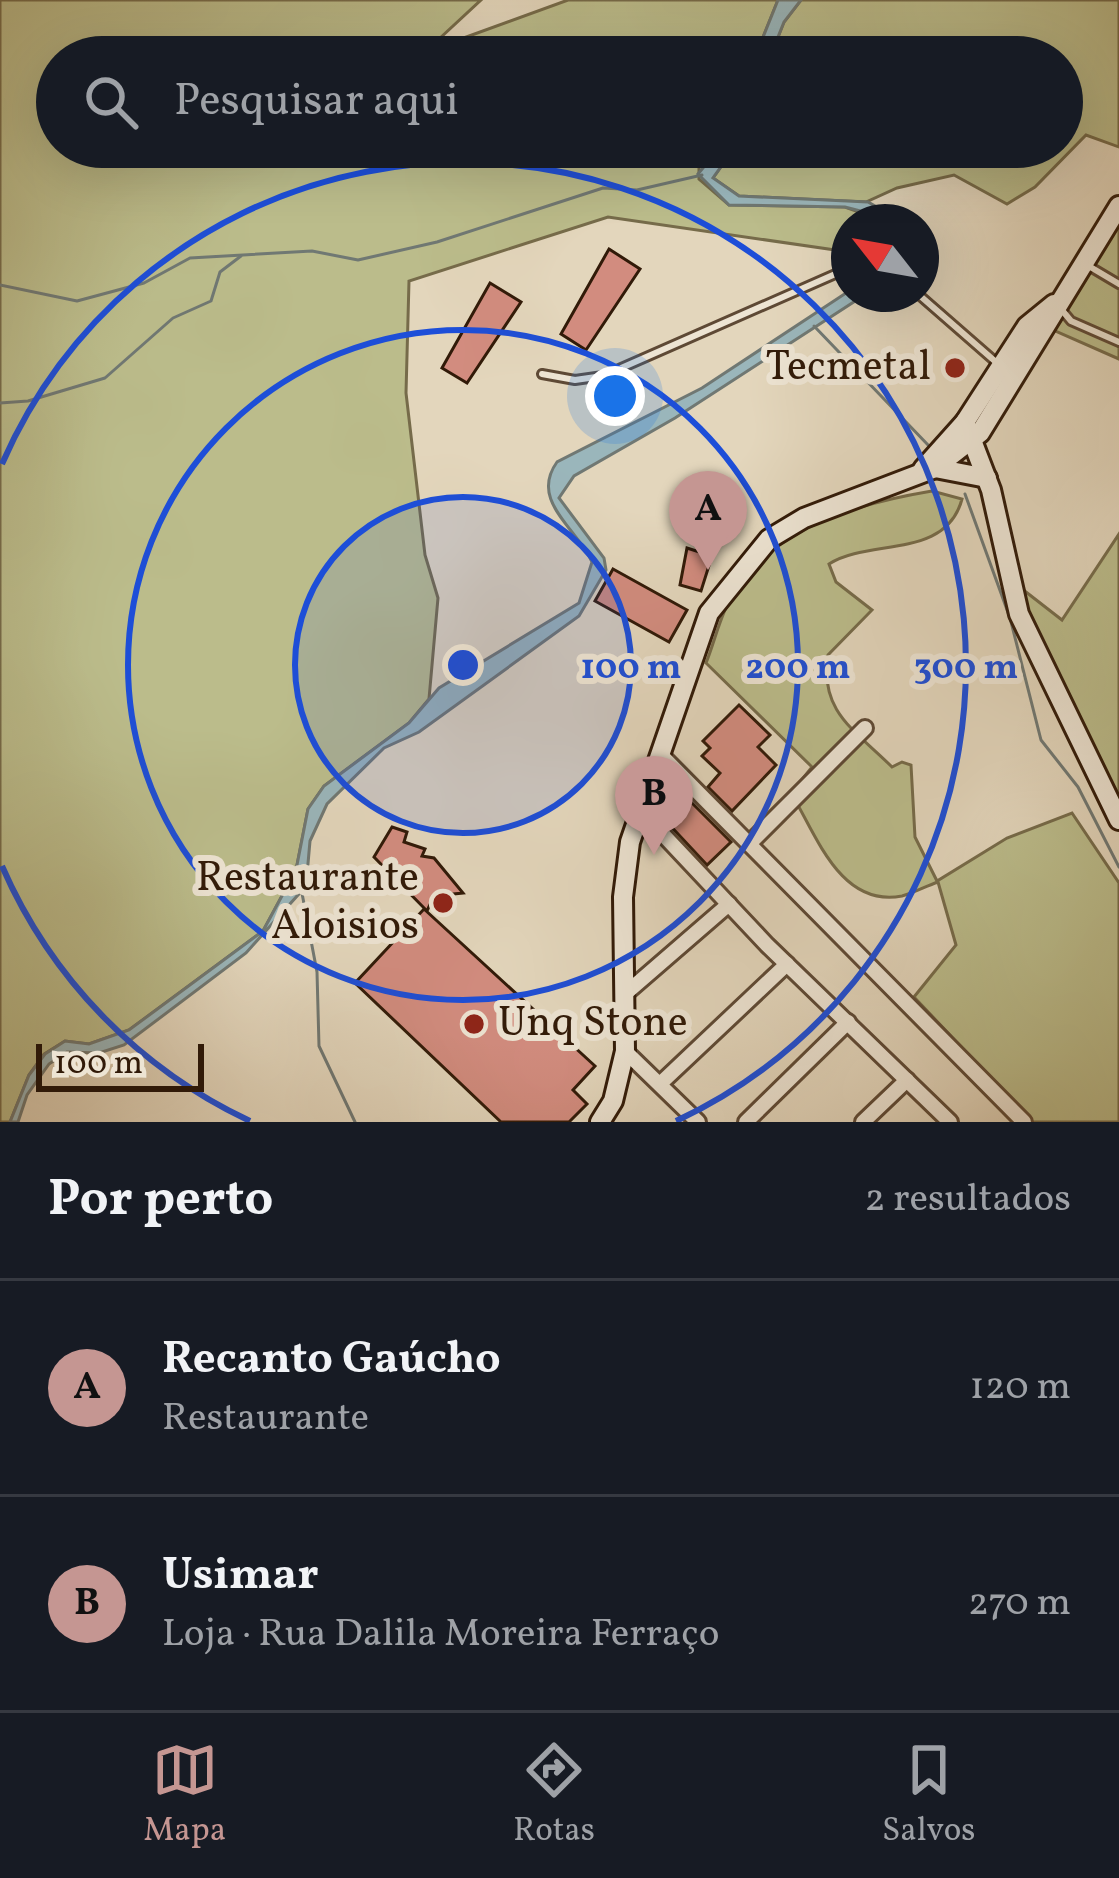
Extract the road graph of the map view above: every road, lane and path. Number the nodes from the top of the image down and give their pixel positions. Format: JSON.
{"nodes":[{"id":1,"x":1119,"y":206,"type":"edge"},
{"id":2,"x":1084,"y":263,"type":"junction"},
{"id":3,"x":831,"y":276,"type":"edge"},
{"id":4,"x":1119,"y":284,"type":"edge"},
{"id":5,"x":1058,"y":301,"type":"junction"},
{"id":6,"x":939,"y":312,"type":"edge"},
{"id":7,"x":1119,"y":342,"type":"edge"},
{"id":8,"x":1006,"y":371,"type":"junction"},
{"id":9,"x":542,"y":374,"type":"dead end"},
{"id":10,"x":1000,"y":402,"type":"junction"},
{"id":11,"x":969,"y":431,"type":"junction"},
{"id":12,"x":927,"y":470,"type":"junction"},
{"id":13,"x":989,"y":484,"type":"junction"},
{"id":14,"x":865,"y":728,"type":"dead end"},
{"id":15,"x":661,"y":755,"type":"junction"},
{"id":16,"x":640,"y":810,"type":"junction"},
{"id":17,"x":1119,"y":820,"type":"edge"},
{"id":18,"x":749,"y":844,"type":"junction"},
{"id":19,"x":729,"y":904,"type":"junction"},
{"id":20,"x":787,"y":964,"type":"junction"},
{"id":21,"x":625,"y":994,"type":"junction"},
{"id":22,"x":848,"y":1022,"type":"junction"},
{"id":23,"x":625,"y":1051,"type":"junction"},
{"id":24,"x":907,"y":1080,"type":"junction"},
{"id":25,"x":662,"y":1082,"type":"junction"},
{"id":26,"x":600,"y":1122,"type":"edge"},
{"id":27,"x":698,"y":1122,"type":"edge"},
{"id":28,"x":746,"y":1122,"type":"edge"},
{"id":29,"x":863,"y":1122,"type":"edge"},
{"id":30,"x":950,"y":1122,"type":"edge"},
{"id":31,"x":1024,"y":1122,"type":"edge"}],
"edges":[{"from":1,"to":2,"type":"main road"},
{"from":2,"to":4,"type":"lane"},
{"from":2,"to":5,"type":"main road"},
{"from":3,"to":9,"type":"lane"},
{"from":5,"to":7,"type":"lane"},
{"from":5,"to":8,"type":"main road"},
{"from":6,"to":8,"type":"lane"},
{"from":8,"to":10,"type":"main road"},
{"from":8,"to":11,"type":"main road"},
{"from":10,"to":11,"type":"main road"},
{"from":10,"to":13,"type":"main road"},
{"from":11,"to":12,"type":"main road"},
{"from":11,"to":13,"type":"main road"},
{"from":12,"to":13,"type":"main road"},
{"from":12,"to":15,"type":"main road"},
{"from":13,"to":17,"type":"main road"},
{"from":14,"to":18,"type":"street"},
{"from":15,"to":16,"type":"main road"},
{"from":15,"to":18,"type":"street"},
{"from":16,"to":19,"type":"street"},
{"from":16,"to":21,"type":"main road"},
{"from":18,"to":31,"type":"street"},
{"from":19,"to":20,"type":"street"},
{"from":19,"to":21,"type":"street"},
{"from":20,"to":22,"type":"street"},
{"from":20,"to":25,"type":"street"},
{"from":21,"to":23,"type":"main road"},
{"from":22,"to":24,"type":"street"},
{"from":22,"to":28,"type":"street"},
{"from":23,"to":25,"type":"street"},
{"from":23,"to":26,"type":"main road"},
{"from":24,"to":29,"type":"street"},
{"from":24,"to":30,"type":"street"},
{"from":25,"to":27,"type":"street"}]}
